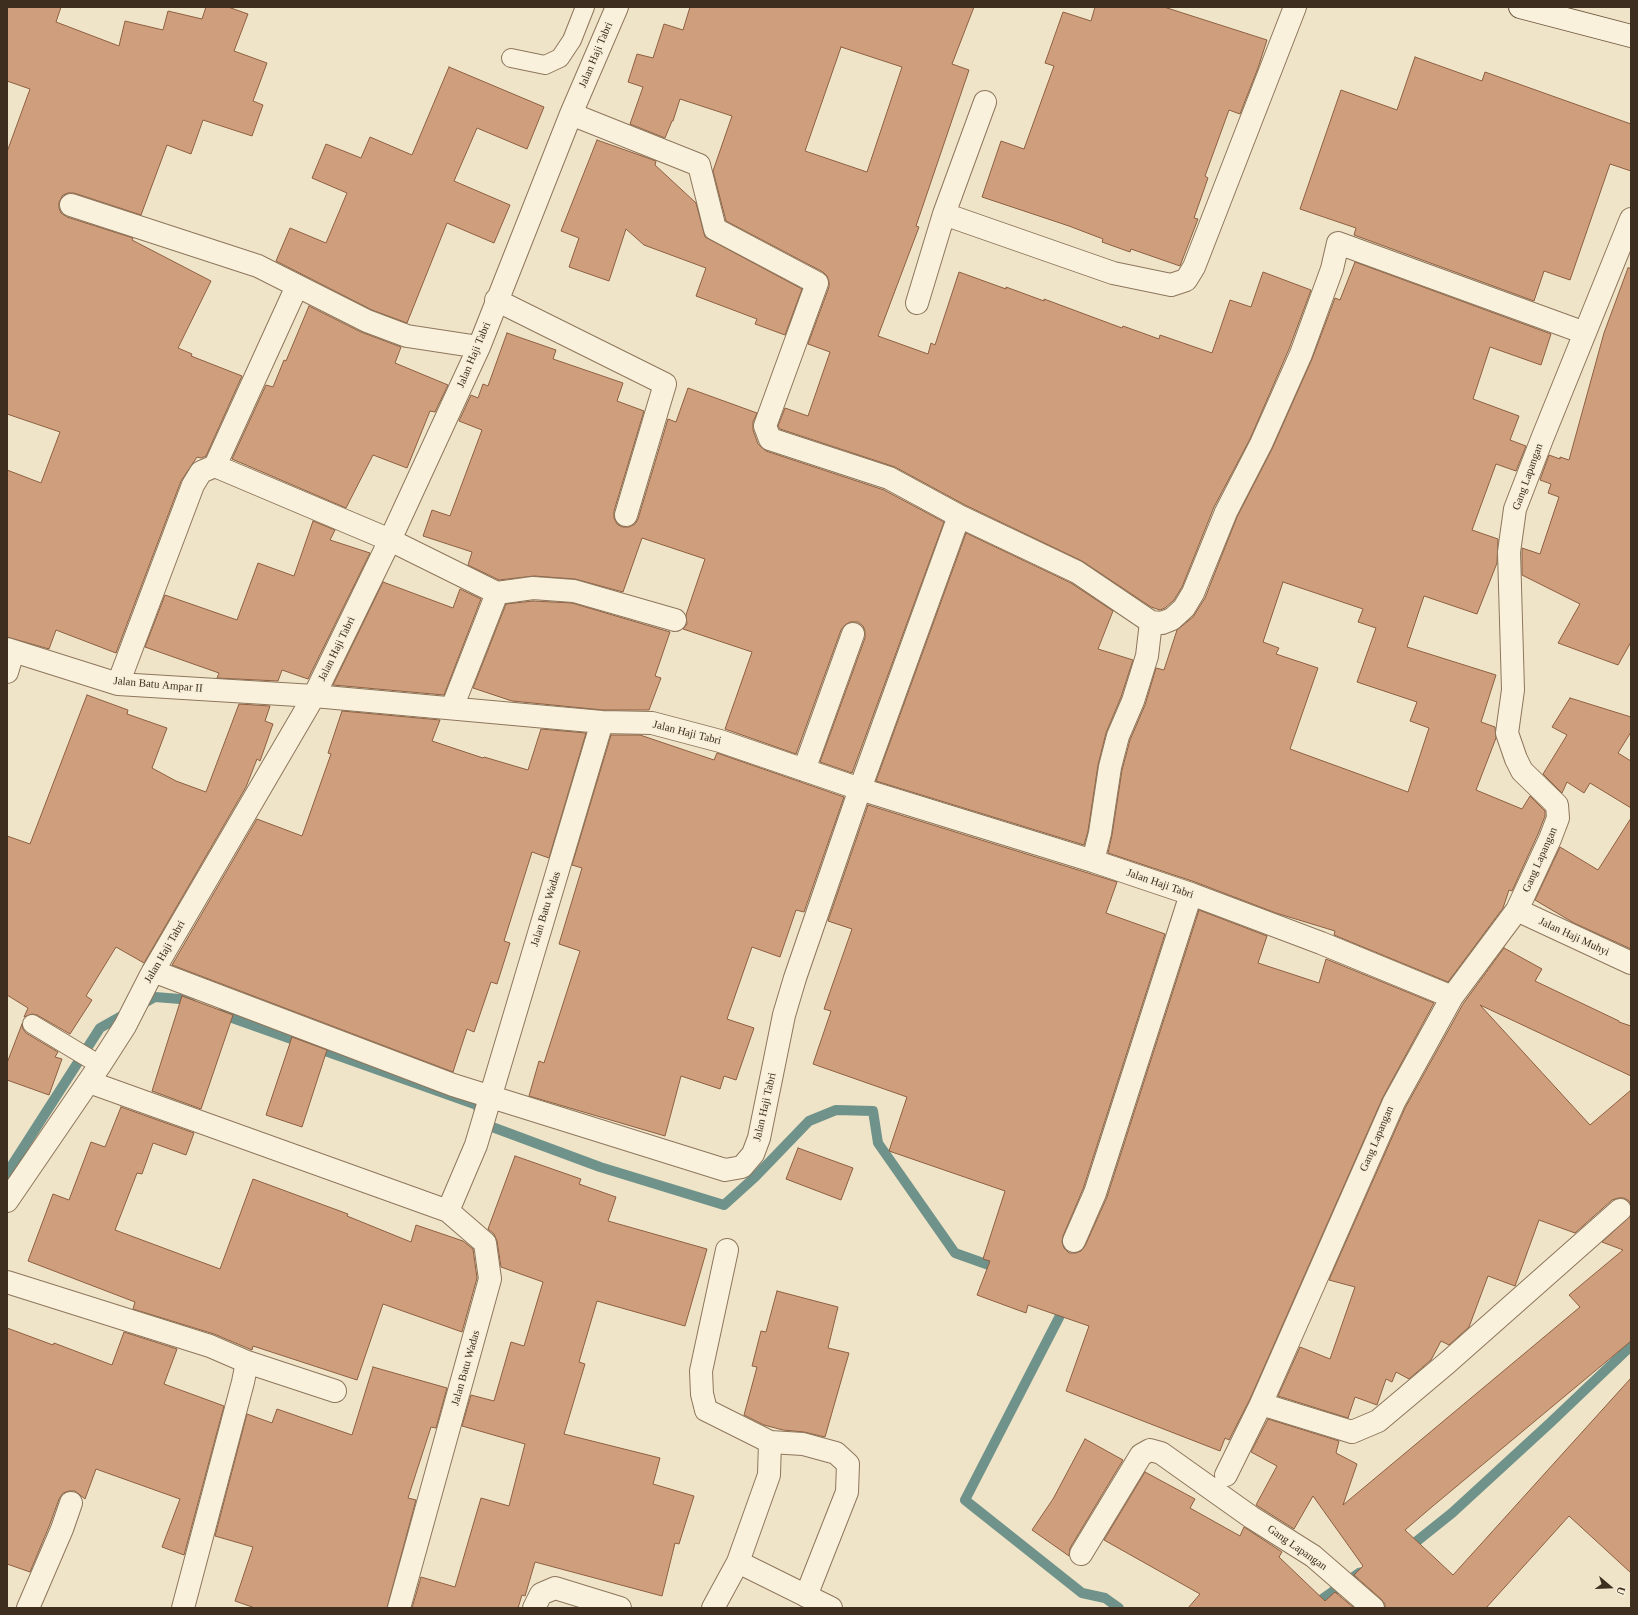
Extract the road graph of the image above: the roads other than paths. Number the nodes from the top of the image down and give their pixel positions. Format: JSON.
{"nodes":[{"id":1,"x":585,"y":7,"type":"edge"},
{"id":2,"x":617,"y":7,"type":"edge"},
{"id":3,"x":1295,"y":7,"type":"edge"},
{"id":4,"x":1520,"y":7,"type":"edge"},
{"id":5,"x":1631,"y":36,"type":"edge"},
{"id":6,"x":510,"y":58,"type":"dead end"},
{"id":7,"x":986,"y":102,"type":"dead end"},
{"id":8,"x":571,"y":114,"type":"junction"},
{"id":9,"x":71,"y":205,"type":"dead end"},
{"id":10,"x":944,"y":214,"type":"junction"},
{"id":11,"x":1631,"y":219,"type":"edge"},
{"id":12,"x":297,"y":286,"type":"junction"},
{"id":13,"x":496,"y":300,"type":"junction"},
{"id":14,"x":917,"y":303,"type":"dead end"},
{"id":15,"x":1586,"y":333,"type":"junction"},
{"id":16,"x":479,"y":347,"type":"junction"},
{"id":17,"x":215,"y":466,"type":"junction"},
{"id":18,"x":626,"y":515,"type":"dead end"},
{"id":19,"x":959,"y":516,"type":"junction"},
{"id":20,"x":390,"y":540,"type":"junction"},
{"id":21,"x":497,"y":593,"type":"junction"},
{"id":22,"x":675,"y":620,"type":"dead end"},
{"id":23,"x":1151,"y":622,"type":"junction"},
{"id":24,"x":853,"y":634,"type":"dead end"},
{"id":25,"x":9,"y":658,"type":"edge"},
{"id":26,"x":118,"y":684,"type":"junction"},
{"id":27,"x":314,"y":696,"type":"junction"},
{"id":28,"x":452,"y":708,"type":"junction"},
{"id":29,"x":602,"y":722,"type":"junction"},
{"id":30,"x":804,"y":770,"type":"junction"},
{"id":31,"x":860,"y":789,"type":"junction"},
{"id":32,"x":1093,"y":861,"type":"junction"},
{"id":33,"x":1191,"y":894,"type":"junction"},
{"id":34,"x":1518,"y":910,"type":"junction"},
{"id":35,"x":1631,"y":963,"type":"edge"},
{"id":36,"x":152,"y":973,"type":"junction"},
{"id":37,"x":1452,"y":997,"type":"junction"},
{"id":38,"x":32,"y":1024,"type":"dead end"},
{"id":39,"x":93,"y":1069,"type":"junction"},
{"id":40,"x":488,"y":1101,"type":"junction"},
{"id":41,"x":7,"y":1201,"type":"edge"},
{"id":42,"x":1620,"y":1210,"type":"dead end"},
{"id":43,"x":448,"y":1211,"type":"junction"},
{"id":44,"x":1074,"y":1241,"type":"dead end"},
{"id":45,"x":727,"y":1250,"type":"dead end"},
{"id":46,"x":7,"y":1282,"type":"edge"},
{"id":47,"x":247,"y":1362,"type":"junction"},
{"id":48,"x":335,"y":1391,"type":"dead end"},
{"id":49,"x":1261,"y":1404,"type":"junction"},
{"id":50,"x":770,"y":1442,"type":"junction"},
{"id":51,"x":1222,"y":1484,"type":"junction"},
{"id":52,"x":71,"y":1503,"type":"dead end"},
{"id":53,"x":1081,"y":1554,"type":"dead end"},
{"id":54,"x":738,"y":1562,"type":"junction"},
{"id":55,"x":806,"y":1596,"type":"junction"},
{"id":56,"x":28,"y":1608,"type":"edge"},
{"id":57,"x":183,"y":1608,"type":"edge"},
{"id":58,"x":399,"y":1608,"type":"edge"},
{"id":59,"x":534,"y":1608,"type":"edge"},
{"id":60,"x":620,"y":1608,"type":"edge"},
{"id":61,"x":713,"y":1608,"type":"edge"},
{"id":62,"x":831,"y":1608,"type":"edge"},
{"id":63,"x":1373,"y":1608,"type":"edge"}],
"edges":[{"from":1,"to":6,"type":"lane"},
{"from":2,"to":8,"type":"street","name":"Jalan Haji Tabri"},
{"from":3,"to":10,"type":"street"},
{"from":4,"to":5,"type":"street"},
{"from":7,"to":10,"type":"street"},
{"from":8,"to":13,"type":"street","name":"Jalan Haji Tabri"},
{"from":8,"to":19,"type":"street"},
{"from":9,"to":12,"type":"street"},
{"from":10,"to":14,"type":"street"},
{"from":11,"to":15,"type":"street","name":"Gang Lapangan"},
{"from":12,"to":16,"type":"street"},
{"from":12,"to":17,"type":"street"},
{"from":13,"to":16,"type":"street","name":"Jalan Haji Tabri"},
{"from":13,"to":18,"type":"street"},
{"from":15,"to":23,"type":"street"},
{"from":15,"to":34,"type":"street","name":"Gang Lapangan"},
{"from":16,"to":20,"type":"street","name":"Jalan Haji Tabri"},
{"from":17,"to":20,"type":"street"},
{"from":17,"to":26,"type":"street"},
{"from":19,"to":23,"type":"street"},
{"from":19,"to":31,"type":"street"},
{"from":20,"to":21,"type":"street"},
{"from":20,"to":27,"type":"street","name":"Jalan Haji Tabri"},
{"from":21,"to":22,"type":"street"},
{"from":21,"to":28,"type":"street"},
{"from":23,"to":32,"type":"street"},
{"from":24,"to":30,"type":"street"},
{"from":25,"to":26,"type":"street","name":"Jalan Batu Ampar II"},
{"from":26,"to":27,"type":"street","name":"Jalan Batu Ampar II"},
{"from":27,"to":28,"type":"street","name":"Jalan Haji Tabri"},
{"from":27,"to":36,"type":"street","name":"Jalan Haji Tabri"},
{"from":28,"to":29,"type":"street","name":"Jalan Haji Tabri"},
{"from":29,"to":30,"type":"street","name":"Jalan Haji Tabri"},
{"from":29,"to":40,"type":"street","name":"Jalan Batu Wadas"},
{"from":30,"to":31,"type":"street","name":"Jalan Haji Tabri"},
{"from":31,"to":32,"type":"street","name":"Jalan Haji Tabri"},
{"from":31,"to":40,"type":"street","name":"Jalan Haji Tabri"},
{"from":32,"to":33,"type":"street","name":"Jalan Haji Tabri"},
{"from":33,"to":37,"type":"street","name":"Jalan Haji Tabri"},
{"from":33,"to":44,"type":"street"},
{"from":34,"to":35,"type":"street","name":"Jalan Haji Muhyi"},
{"from":34,"to":37,"type":"street","name":"Gang Lapangan"},
{"from":36,"to":39,"type":"street","name":"Jalan Haji Tabri"},
{"from":36,"to":40,"type":"street","name":"Jalan Haji Tabri"},
{"from":37,"to":49,"type":"street","name":"Gang Lapangan"},
{"from":38,"to":39,"type":"lane"},
{"from":39,"to":41,"type":"street","name":"Jalan Haji Tabri"},
{"from":39,"to":43,"type":"street"},
{"from":40,"to":43,"type":"street"},
{"from":42,"to":49,"type":"street"},
{"from":43,"to":58,"type":"street","name":"Jalan Batu Wadas"},
{"from":45,"to":50,"type":"street"},
{"from":46,"to":47,"type":"street"},
{"from":47,"to":48,"type":"street"},
{"from":47,"to":57,"type":"street"},
{"from":49,"to":51,"type":"street","name":"Gang Lapangan"},
{"from":50,"to":54,"type":"street"},
{"from":50,"to":55,"type":"street"},
{"from":51,"to":53,"type":"street"},
{"from":51,"to":63,"type":"street","name":"Gang Lapangan"},
{"from":52,"to":56,"type":"street"},
{"from":54,"to":55,"type":"street"},
{"from":54,"to":61,"type":"street"},
{"from":55,"to":62,"type":"street"},
{"from":59,"to":60,"type":"street"}]}
